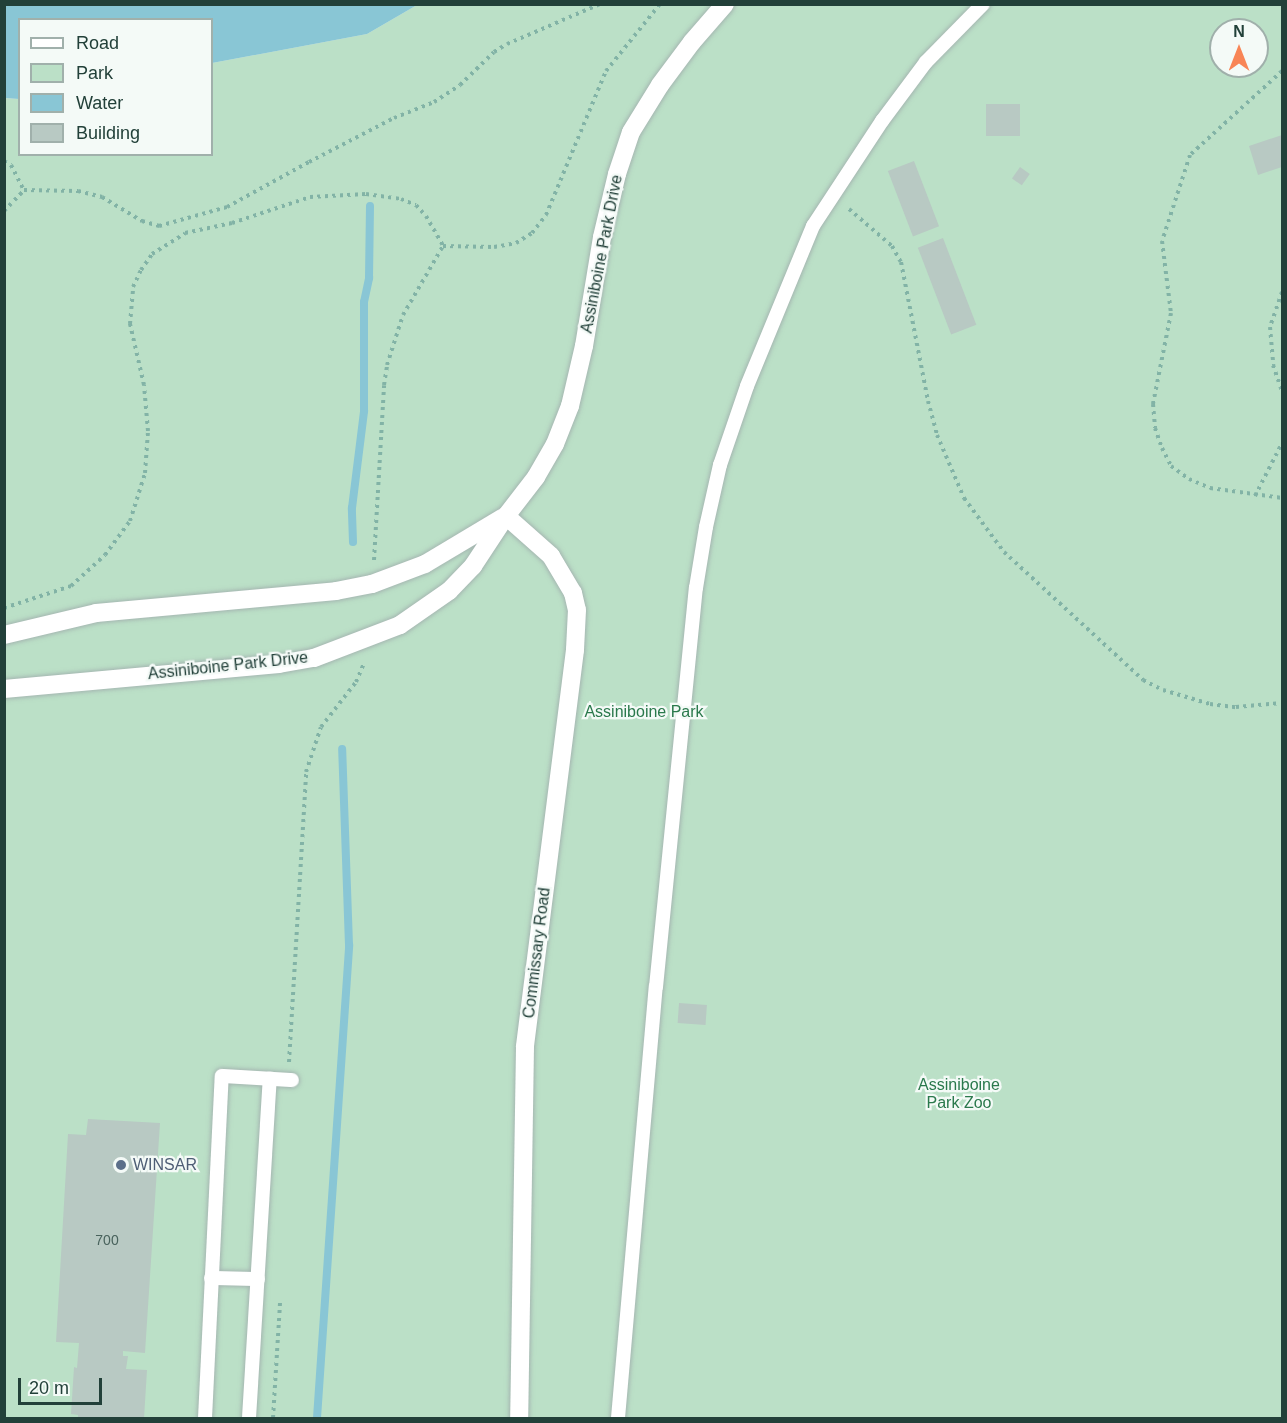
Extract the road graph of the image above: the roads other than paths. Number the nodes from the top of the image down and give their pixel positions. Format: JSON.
{"nodes":[{"id":1,"x":725,"y":4,"type":"edge"},
{"id":2,"x":983,"y":4,"type":"edge"},
{"id":3,"x":506,"y":516,"type":"junction"},
{"id":4,"x":4,"y":635,"type":"edge"},
{"id":5,"x":4,"y":688,"type":"edge"},
{"id":6,"x":270,"y":1079,"type":"junction"},
{"id":7,"x":291,"y":1080,"type":"road end"},
{"id":8,"x":211,"y":1278,"type":"junction"},
{"id":9,"x":258,"y":1279,"type":"junction"},
{"id":10,"x":205,"y":1419,"type":"edge"},
{"id":11,"x":249,"y":1419,"type":"edge"},
{"id":12,"x":519,"y":1419,"type":"edge"},
{"id":13,"x":618,"y":1419,"type":"edge"}],
"edges":[{"from":1,"to":3,"type":"street","name":"Assiniboine Park Drive"},
{"from":2,"to":13,"type":"lane"},
{"from":3,"to":4,"type":"street","name":"Assiniboine Park Drive"},
{"from":3,"to":5,"type":"street","name":"Assiniboine Park Drive"},
{"from":3,"to":12,"type":"street","name":"Commissary Road"},
{"from":6,"to":7,"type":"lane"},
{"from":6,"to":8,"type":"lane"},
{"from":6,"to":9,"type":"lane"},
{"from":8,"to":9,"type":"lane"},
{"from":8,"to":10,"type":"lane"},
{"from":9,"to":11,"type":"lane"}]}
